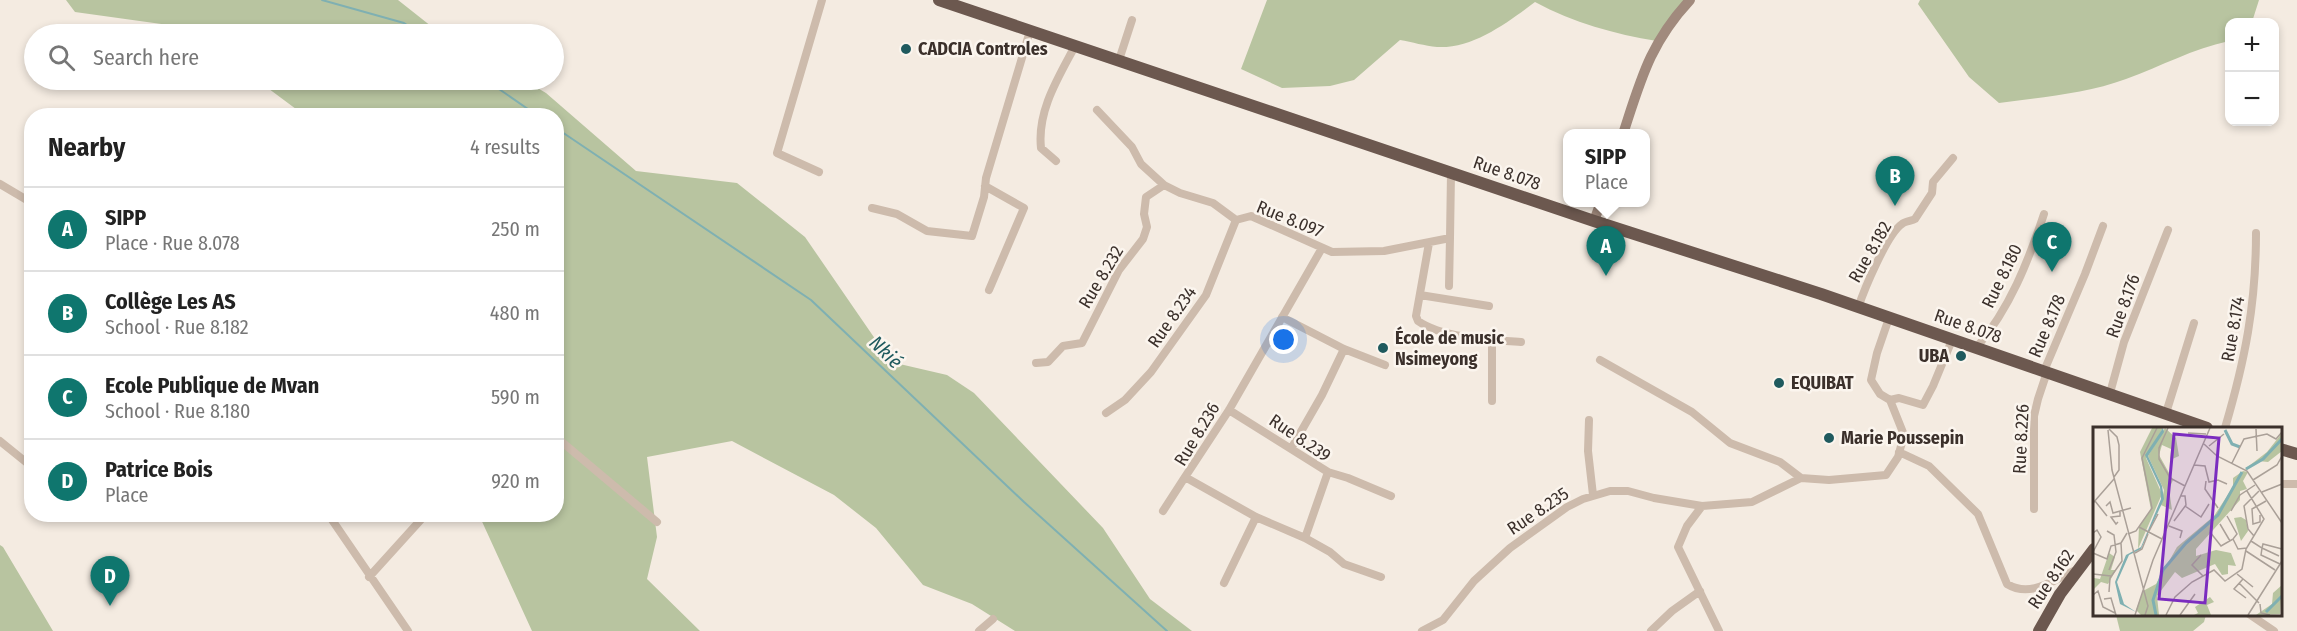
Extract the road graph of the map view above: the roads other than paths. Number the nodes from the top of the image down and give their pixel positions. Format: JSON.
{"nodes":[{"id":1,"x":822,"y":0,"type":"edge"},
{"id":2,"x":939,"y":0,"type":"edge"},
{"id":3,"x":1690,"y":0,"type":"edge"},
{"id":4,"x":1132,"y":20,"type":"dead end"},
{"id":5,"x":1030,"y":31,"type":"junction"},
{"id":6,"x":1075,"y":46,"type":"junction"},
{"id":7,"x":1119,"y":60,"type":"junction"},
{"id":8,"x":1097,"y":110,"type":"dead end"},
{"id":9,"x":1625,"y":129,"type":"edge"},
{"id":10,"x":1953,"y":158,"type":"dead end"},
{"id":11,"x":1056,"y":161,"type":"dead end"},
{"id":12,"x":819,"y":171,"type":"dead end"},
{"id":13,"x":1451,"y":173,"type":"junction"},
{"id":14,"x":0,"y":184,"type":"edge"},
{"id":15,"x":1164,"y":185,"type":"junction"},
{"id":16,"x":985,"y":186,"type":"junction"},
{"id":17,"x":24,"y":198,"type":"edge"},
{"id":18,"x":1599,"y":207,"type":"edge"},
{"id":19,"x":872,"y":208,"type":"dead end"},
{"id":20,"x":2044,"y":214,"type":"dead end"},
{"id":21,"x":1236,"y":220,"type":"junction"},
{"id":22,"x":1594,"y":221,"type":"junction"},
{"id":23,"x":2103,"y":226,"type":"dead end"},
{"id":24,"x":2168,"y":230,"type":"dead end"},
{"id":25,"x":2256,"y":233,"type":"dead end"},
{"id":26,"x":1450,"y":238,"type":"junction"},
{"id":27,"x":1429,"y":243,"type":"junction"},
{"id":28,"x":1322,"y":248,"type":"junction"},
{"id":29,"x":1449,"y":286,"type":"dead end"},
{"id":30,"x":989,"y":290,"type":"dead end"},
{"id":31,"x":1420,"y":295,"type":"junction"},
{"id":32,"x":1489,"y":306,"type":"dead end"},
{"id":33,"x":1858,"y":308,"type":"junction"},
{"id":34,"x":1282,"y":317,"type":"junction"},
{"id":35,"x":1889,"y":318,"type":"junction"},
{"id":36,"x":2194,"y":323,"type":"dead end"},
{"id":37,"x":1492,"y":340,"type":"junction"},
{"id":38,"x":1952,"y":340,"type":"junction"},
{"id":39,"x":1521,"y":342,"type":"dead end"},
{"id":40,"x":1977,"y":347,"type":"junction"},
{"id":41,"x":1344,"y":349,"type":"junction"},
{"id":42,"x":1600,"y":360,"type":"dead end"},
{"id":43,"x":1036,"y":363,"type":"dead end"},
{"id":44,"x":1386,"y":365,"type":"dead end"},
{"id":45,"x":2045,"y":371,"type":"junction"},
{"id":46,"x":2110,"y":393,"type":"junction"},
{"id":47,"x":1890,"y":400,"type":"junction"},
{"id":48,"x":1492,"y":401,"type":"dead end"},
{"id":49,"x":1229,"y":410,"type":"junction"},
{"id":50,"x":1106,"y":413,"type":"dead end"},
{"id":51,"x":2166,"y":413,"type":"junction"},
{"id":52,"x":1589,"y":420,"type":"dead end"},
{"id":53,"x":2199,"y":427,"type":"edge"},
{"id":54,"x":2225,"y":427,"type":"edge"},
{"id":55,"x":0,"y":441,"type":"edge"},
{"id":56,"x":564,"y":443,"type":"edge"},
{"id":57,"x":1291,"y":449,"type":"junction"},
{"id":58,"x":2282,"y":450,"type":"edge"},
{"id":59,"x":1899,"y":453,"type":"junction"},
{"id":60,"x":2297,"y":454,"type":"edge"},
{"id":61,"x":24,"y":460,"type":"edge"},
{"id":62,"x":1328,"y":472,"type":"junction"},
{"id":63,"x":1185,"y":477,"type":"junction"},
{"id":64,"x":1801,"y":478,"type":"junction"},
{"id":65,"x":1391,"y":495,"type":"dead end"},
{"id":66,"x":1593,"y":495,"type":"junction"},
{"id":67,"x":1702,"y":506,"type":"junction"},
{"id":68,"x":2034,"y":509,"type":"dead end"},
{"id":69,"x":1163,"y":511,"type":"dead end"},
{"id":70,"x":1256,"y":517,"type":"junction"},
{"id":71,"x":333,"y":522,"type":"edge"},
{"id":72,"x":419,"y":522,"type":"edge"},
{"id":73,"x":657,"y":522,"type":"dead end"},
{"id":74,"x":1305,"y":538,"type":"junction"},
{"id":75,"x":2086,"y":564,"type":"edge"},
{"id":76,"x":369,"y":577,"type":"junction"},
{"id":77,"x":1381,"y":577,"type":"dead end"},
{"id":78,"x":1224,"y":583,"type":"dead end"},
{"id":79,"x":1700,"y":591,"type":"junction"},
{"id":80,"x":2251,"y":616,"type":"edge"},
{"id":81,"x":993,"y":619,"type":"dead end"},
{"id":82,"x":408,"y":631,"type":"edge"},
{"id":83,"x":980,"y":631,"type":"edge"},
{"id":84,"x":1422,"y":631,"type":"edge"},
{"id":85,"x":1651,"y":631,"type":"edge"},
{"id":86,"x":1719,"y":631,"type":"edge"},
{"id":87,"x":2039,"y":631,"type":"edge"},
{"id":88,"x":2274,"y":631,"type":"edge"}],
"edges":[{"from":1,"to":12,"type":"street"},
{"from":2,"to":5,"type":"highway","name":"Rue 8.078"},
{"from":3,"to":9,"type":"main road"},
{"from":4,"to":7,"type":"street"},
{"from":5,"to":6,"type":"highway","name":"Rue 8.078"},
{"from":5,"to":16,"type":"street"},
{"from":6,"to":7,"type":"highway","name":"Rue 8.078"},
{"from":6,"to":11,"type":"street"},
{"from":7,"to":13,"type":"highway","name":"Rue 8.078"},
{"from":8,"to":15,"type":"street","name":"Rue 8.097"},
{"from":10,"to":33,"type":"street","name":"Rue 8.182"},
{"from":13,"to":22,"type":"highway","name":"Rue 8.078"},
{"from":13,"to":26,"type":"street"},
{"from":14,"to":17,"type":"street"},
{"from":15,"to":21,"type":"street","name":"Rue 8.097"},
{"from":15,"to":43,"type":"street","name":"Rue 8.232"},
{"from":16,"to":19,"type":"street"},
{"from":16,"to":30,"type":"street"},
{"from":18,"to":22,"type":"main road"},
{"from":20,"to":40,"type":"street","name":"Rue 8.180"},
{"from":21,"to":28,"type":"street","name":"Rue 8.097"},
{"from":21,"to":50,"type":"street","name":"Rue 8.234"},
{"from":22,"to":33,"type":"highway","name":"Rue 8.078"},
{"from":23,"to":45,"type":"street","name":"Rue 8.178"},
{"from":24,"to":46,"type":"street","name":"Rue 8.176"},
{"from":25,"to":54,"type":"street","name":"Rue 8.174"},
{"from":26,"to":27,"type":"street","name":"Rue 8.097"},
{"from":26,"to":29,"type":"street"},
{"from":27,"to":28,"type":"street","name":"Rue 8.097"},
{"from":27,"to":31,"type":"street"},
{"from":28,"to":34,"type":"street","name":"Rue 8.236"},
{"from":31,"to":32,"type":"street"},
{"from":31,"to":37,"type":"street"},
{"from":33,"to":35,"type":"highway","name":"Rue 8.078"},
{"from":34,"to":41,"type":"street"},
{"from":34,"to":49,"type":"street","name":"Rue 8.236"},
{"from":35,"to":38,"type":"highway","name":"Rue 8.078"},
{"from":35,"to":47,"type":"street"},
{"from":36,"to":51,"type":"street"},
{"from":37,"to":39,"type":"street"},
{"from":37,"to":48,"type":"street"},
{"from":38,"to":40,"type":"highway","name":"Rue 8.078"},
{"from":38,"to":47,"type":"street"},
{"from":40,"to":45,"type":"highway","name":"Rue 8.078"},
{"from":41,"to":44,"type":"street"},
{"from":41,"to":57,"type":"street"},
{"from":42,"to":64,"type":"street"},
{"from":45,"to":46,"type":"highway","name":"Rue 8.078"},
{"from":45,"to":68,"type":"street","name":"Rue 8.226"},
{"from":46,"to":51,"type":"highway","name":"Rue 8.078"},
{"from":47,"to":59,"type":"street"},
{"from":49,"to":57,"type":"street","name":"Rue 8.239"},
{"from":49,"to":63,"type":"street","name":"Rue 8.236"},
{"from":51,"to":53,"type":"highway","name":"Rue 8.078"},
{"from":52,"to":66,"type":"street"},
{"from":55,"to":61,"type":"street"},
{"from":56,"to":73,"type":"street"},
{"from":57,"to":62,"type":"street","name":"Rue 8.239"},
{"from":58,"to":60,"type":"highway"},
{"from":59,"to":64,"type":"street"},
{"from":59,"to":75,"type":"street"},
{"from":62,"to":65,"type":"street"},
{"from":62,"to":74,"type":"street","name":"Rue 8.239"},
{"from":63,"to":69,"type":"street"},
{"from":63,"to":70,"type":"street","name":"Rue 8.236"},
{"from":64,"to":67,"type":"street","name":"Rue 8.235"},
{"from":66,"to":67,"type":"street","name":"Rue 8.235"},
{"from":66,"to":84,"type":"street","name":"Rue 8.235"},
{"from":67,"to":79,"type":"street"},
{"from":70,"to":74,"type":"street","name":"Rue 8.236"},
{"from":70,"to":78,"type":"street"},
{"from":71,"to":76,"type":"street"},
{"from":72,"to":76,"type":"street"},
{"from":74,"to":77,"type":"street","name":"Rue 8.236"},
{"from":75,"to":87,"type":"highway","name":"Rue 8.162"},
{"from":76,"to":82,"type":"street"},
{"from":79,"to":85,"type":"street"},
{"from":79,"to":86,"type":"street"},
{"from":80,"to":88,"type":"street"},
{"from":81,"to":83,"type":"street"}]}
